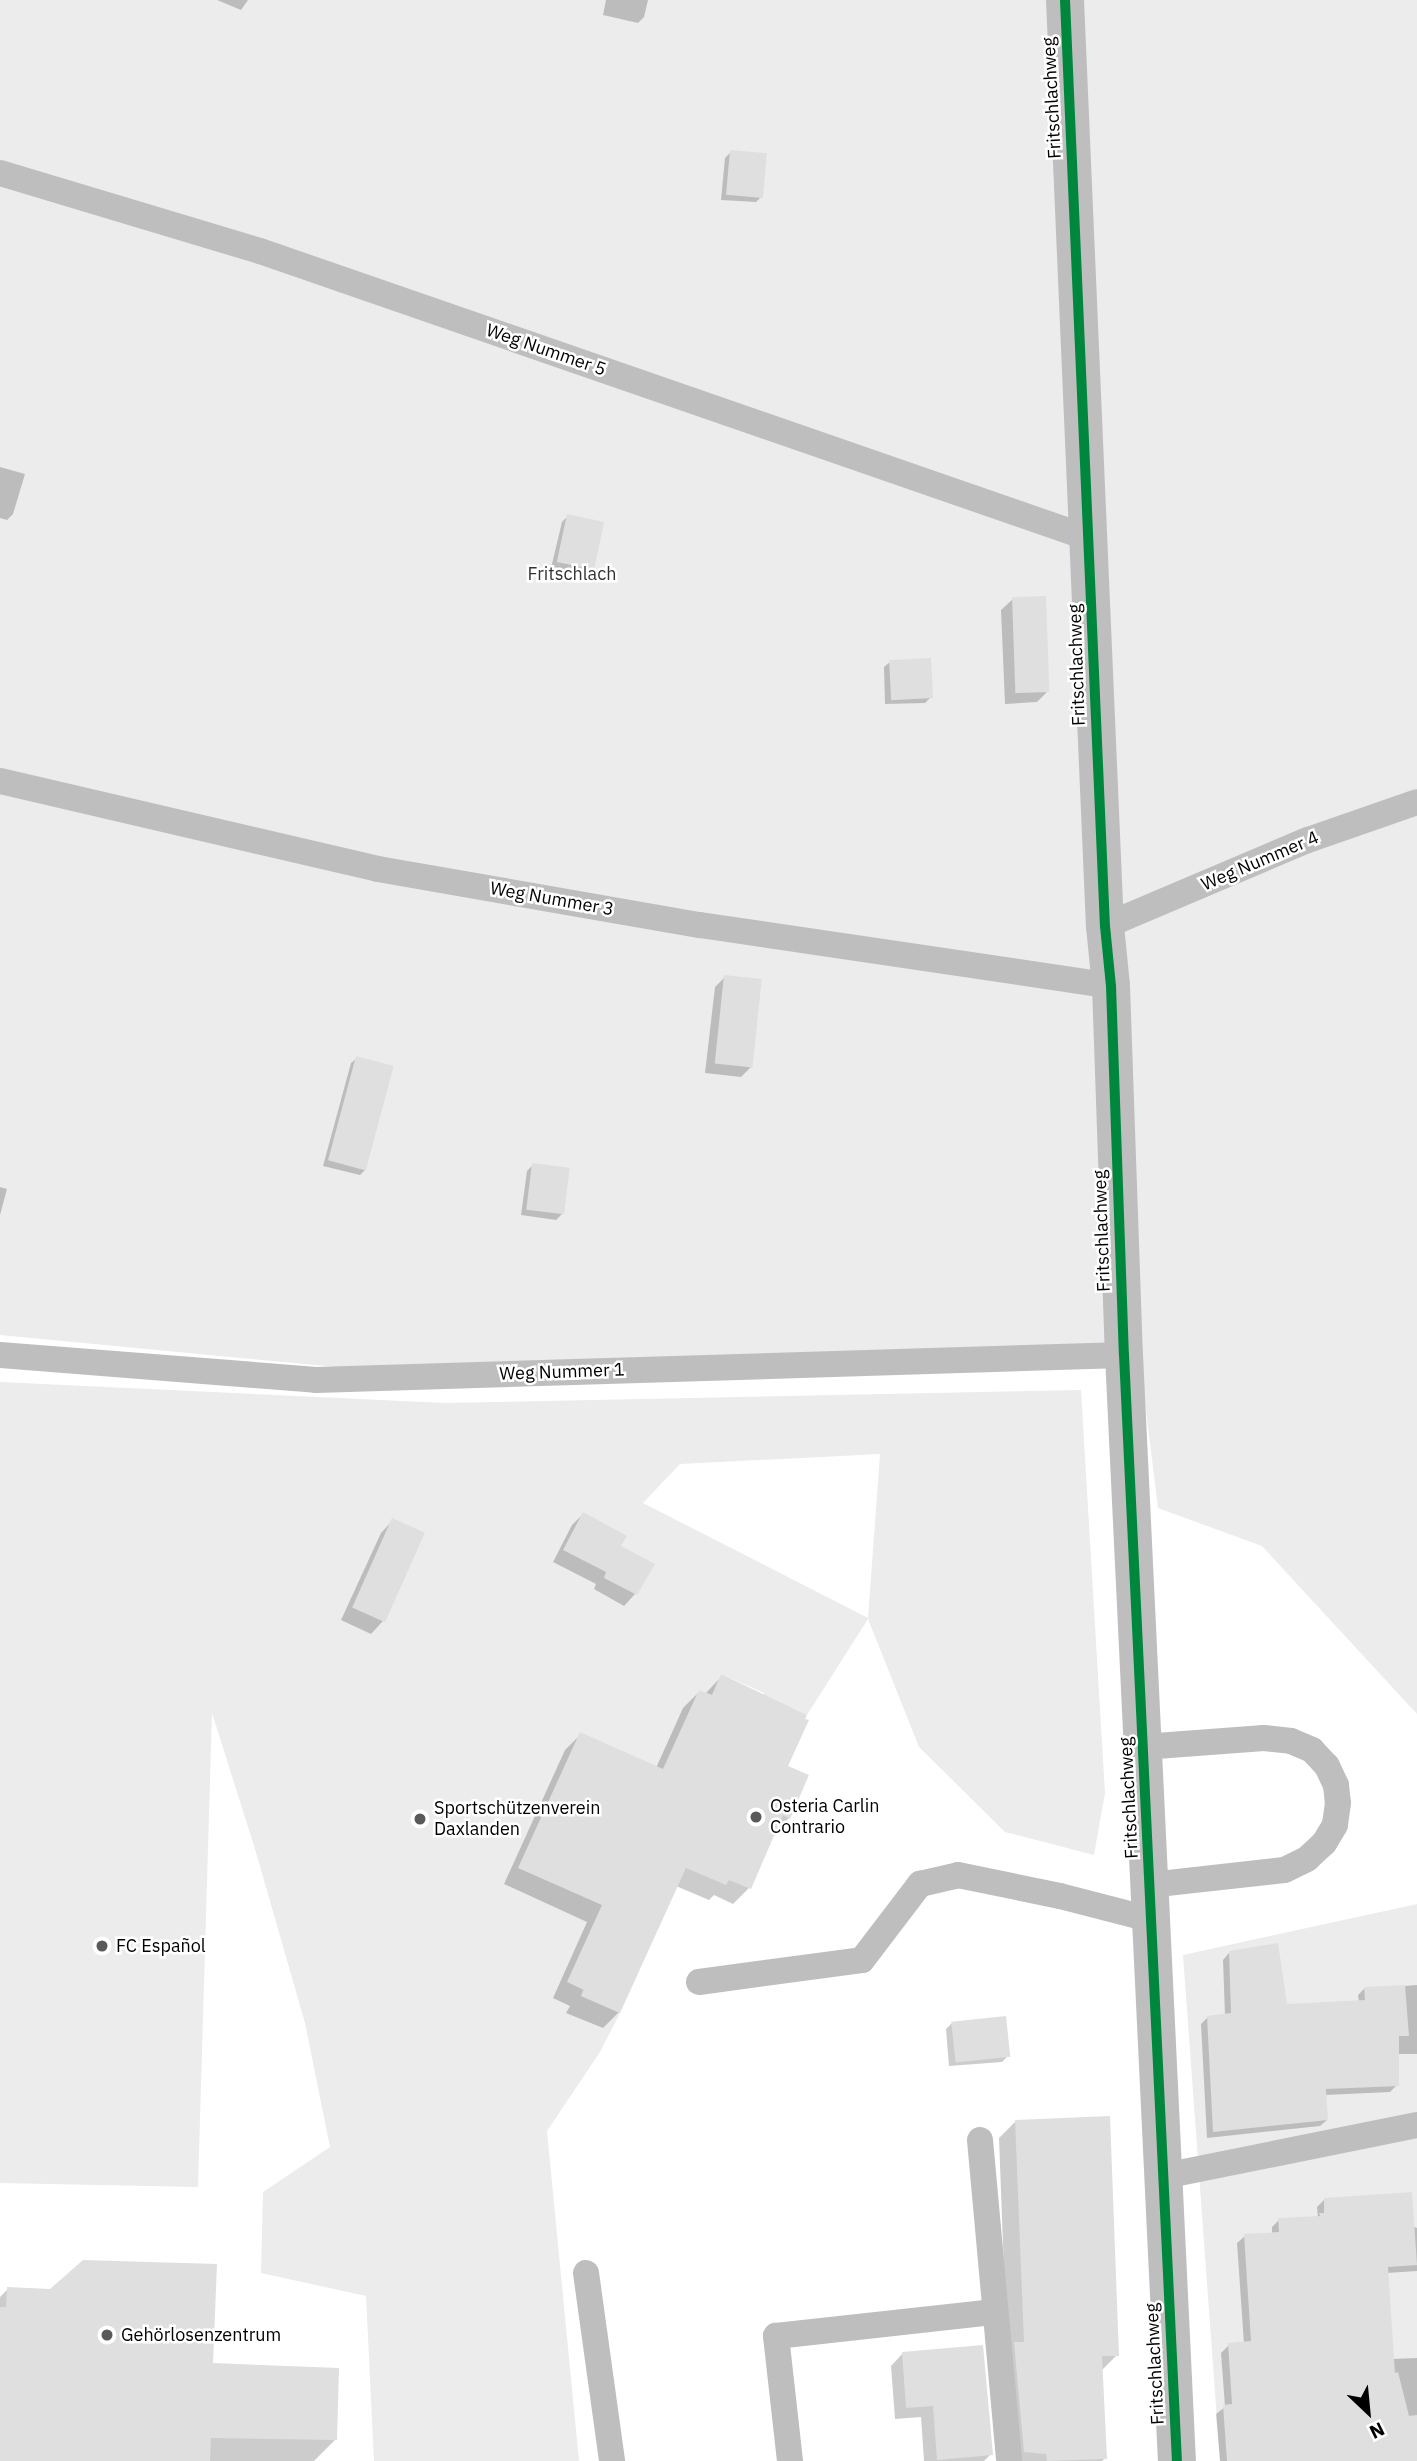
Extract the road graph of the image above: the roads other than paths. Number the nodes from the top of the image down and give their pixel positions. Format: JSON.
{"nodes":[{"id":1,"x":1065,"y":0,"type":"edge"},
{"id":2,"x":0,"y":173,"type":"edge"},
{"id":3,"x":1089,"y":538,"type":"junction"},
{"id":4,"x":0,"y":781,"type":"edge"},
{"id":5,"x":1417,"y":802,"type":"edge"},
{"id":6,"x":1105,"y":926,"type":"junction"},
{"id":7,"x":1111,"y":986,"type":"junction"},
{"id":8,"x":0,"y":1355,"type":"edge"},
{"id":9,"x":1124,"y":1355,"type":"junction"},
{"id":10,"x":1143,"y":1747,"type":"junction"},
{"id":11,"x":1152,"y":1903,"type":"junction"},
{"id":12,"x":699,"y":1982,"type":"dead end"},
{"id":13,"x":1417,"y":2126,"type":"edge"},
{"id":14,"x":980,"y":2140,"type":"dead end"},
{"id":15,"x":1164,"y":2176,"type":"junction"},
{"id":16,"x":586,"y":2273,"type":"dead end"},
{"id":17,"x":996,"y":2312,"type":"junction"},
{"id":18,"x":612,"y":2461,"type":"edge"},
{"id":19,"x":790,"y":2461,"type":"edge"},
{"id":20,"x":1009,"y":2461,"type":"edge"},
{"id":21,"x":1177,"y":2461,"type":"edge"}],
"edges":[{"from":1,"to":3,"type":"street","name":"Fritschlachweg"},
{"from":2,"to":3,"type":"lane","name":"Weg Nummer 5"},
{"from":3,"to":6,"type":"street","name":"Fritschlachweg"},
{"from":4,"to":7,"type":"lane","name":"Weg Nummer 3"},
{"from":5,"to":6,"type":"lane","name":"Weg Nummer 4"},
{"from":6,"to":7,"type":"street","name":"Fritschlachweg"},
{"from":7,"to":9,"type":"street","name":"Fritschlachweg"},
{"from":8,"to":9,"type":"lane","name":"Weg Nummer 1"},
{"from":9,"to":10,"type":"street","name":"Fritschlachweg"},
{"from":10,"to":11,"type":"street","name":"Fritschlachweg"},
{"from":10,"to":11,"type":"lane"},
{"from":11,"to":12,"type":"lane"},
{"from":11,"to":15,"type":"street","name":"Fritschlachweg"},
{"from":13,"to":15,"type":"lane"},
{"from":14,"to":17,"type":"lane"},
{"from":15,"to":21,"type":"street","name":"Fritschlachweg"},
{"from":16,"to":18,"type":"lane"},
{"from":17,"to":19,"type":"lane"},
{"from":17,"to":20,"type":"lane"}]}
